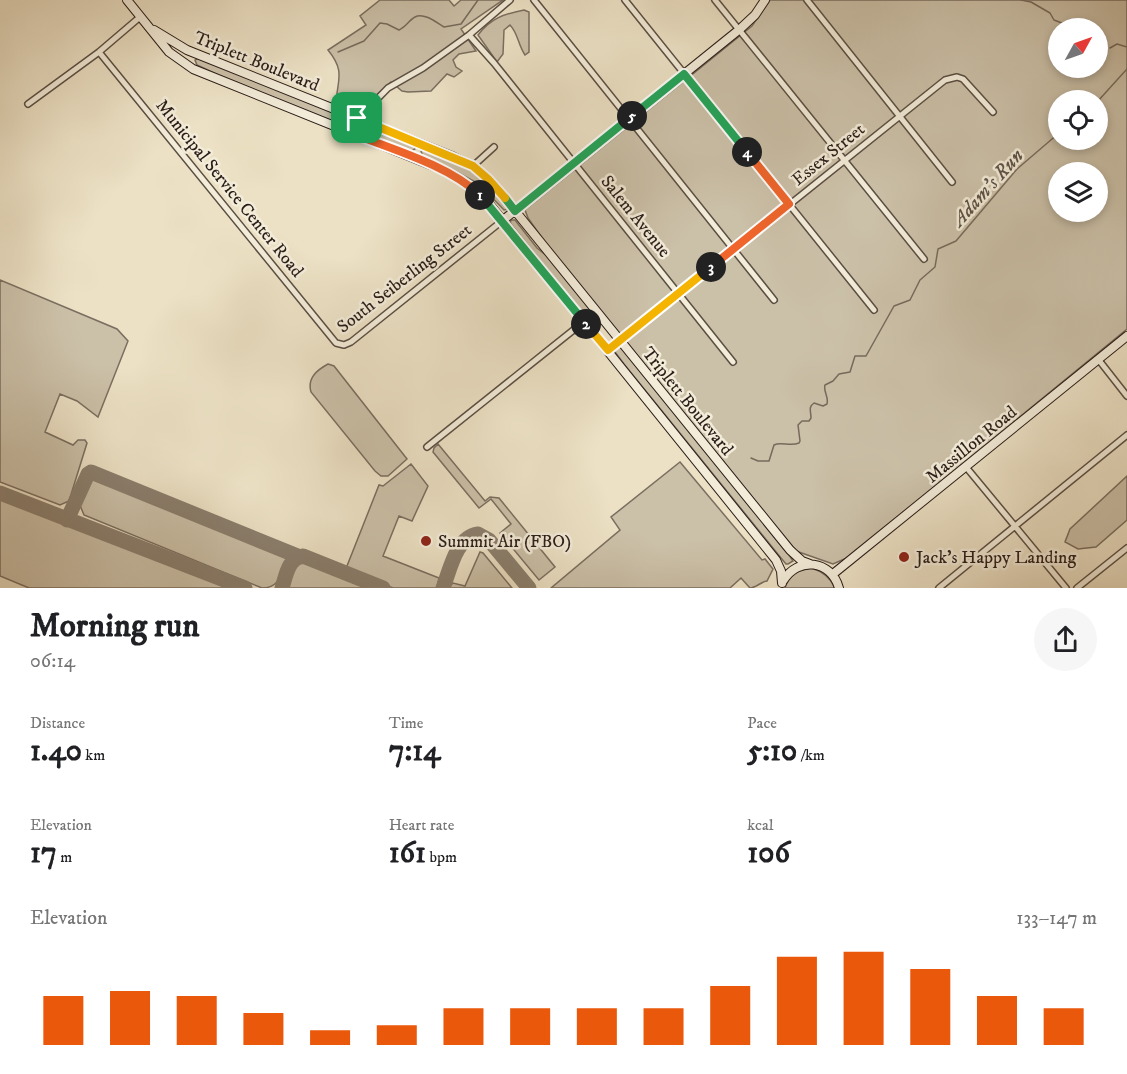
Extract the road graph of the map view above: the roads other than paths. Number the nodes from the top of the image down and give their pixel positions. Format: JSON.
{"nodes":[{"id":1,"x":127,"y":0,"type":"edge"},
{"id":2,"x":510,"y":0,"type":"edge"},
{"id":3,"x":534,"y":0,"type":"edge"},
{"id":4,"x":626,"y":0,"type":"edge"},
{"id":5,"x":715,"y":0,"type":"edge"},
{"id":6,"x":765,"y":0,"type":"edge"},
{"id":7,"x":807,"y":0,"type":"edge"},
{"id":8,"x":140,"y":17,"type":"junction"},
{"id":9,"x":148,"y":26,"type":"junction"},
{"id":10,"x":740,"y":29,"type":"junction"},
{"id":11,"x":469,"y":35,"type":"junction"},
{"id":12,"x":99,"y":52,"type":"junction"},
{"id":13,"x":684,"y":74,"type":"junction"},
{"id":14,"x":28,"y":104,"type":"dead end"},
{"id":15,"x":993,"y":112,"type":"dead end"},
{"id":16,"x":900,"y":116,"type":"junction"},
{"id":17,"x":357,"y":118,"type":"junction"},
{"id":18,"x":629,"y":119,"type":"junction"},
{"id":19,"x":346,"y":131,"type":"junction"},
{"id":20,"x":494,"y":147,"type":"dead end"},
{"id":21,"x":844,"y":160,"type":"junction"},
{"id":22,"x":573,"y":164,"type":"junction"},
{"id":23,"x":473,"y":166,"type":"junction"},
{"id":24,"x":952,"y":182,"type":"dead end"},
{"id":25,"x":789,"y":204,"type":"junction"},
{"id":26,"x":515,"y":211,"type":"junction"},
{"id":27,"x":502,"y":221,"type":"junction"},
{"id":28,"x":733,"y":248,"type":"junction"},
{"id":29,"x":924,"y":259,"type":"dead end"},
{"id":30,"x":677,"y":293,"type":"junction"},
{"id":31,"x":774,"y":300,"type":"dead end"},
{"id":32,"x":874,"y":310,"type":"dead end"},
{"id":33,"x":596,"y":312,"type":"junction"},
{"id":34,"x":584,"y":321,"type":"junction"},
{"id":35,"x":1127,"y":336,"type":"edge"},
{"id":36,"x":620,"y":340,"type":"junction"},
{"id":37,"x":336,"y":343,"type":"joint"},
{"id":38,"x":608,"y":350,"type":"junction"},
{"id":39,"x":1098,"y":359,"type":"junction"},
{"id":40,"x":733,"y":362,"type":"dead end"},
{"id":41,"x":1127,"y":396,"type":"edge"},
{"id":42,"x":1127,"y":435,"type":"edge"},
{"id":43,"x":427,"y":447,"type":"dead end"},
{"id":44,"x":966,"y":467,"type":"junction"},
{"id":45,"x":1015,"y":526,"type":"junction"},
{"id":46,"x":1127,"y":548,"type":"edge"},
{"id":47,"x":810,"y":564,"type":"junction"},
{"id":48,"x":833,"y":574,"type":"junction"},
{"id":49,"x":781,"y":586,"type":"edge"},
{"id":50,"x":839,"y":588,"type":"edge"},
{"id":51,"x":939,"y":588,"type":"edge"},
{"id":52,"x":1066,"y":588,"type":"edge"},
{"id":53,"x":1077,"y":588,"type":"edge"}],
"edges":[{"from":1,"to":8,"type":"main road","name":"Triplett Boulevard"},
{"from":2,"to":11,"type":"street"},
{"from":3,"to":18,"type":"street"},
{"from":4,"to":13,"type":"street"},
{"from":5,"to":10,"type":"street"},
{"from":6,"to":10,"type":"main road","name":"South Seiberling Street"},
{"from":7,"to":16,"type":"street"},
{"from":8,"to":9,"type":"main road","name":"Triplett Boulevard"},
{"from":8,"to":12,"type":"street"},
{"from":9,"to":17,"type":"main road","name":"Triplett Boulevard"},
{"from":9,"to":19,"type":"main road","name":"Triplett Boulevard"},
{"from":10,"to":13,"type":"main road","name":"South Seiberling Street"},
{"from":10,"to":21,"type":"street"},
{"from":11,"to":17,"type":"street"},
{"from":11,"to":22,"type":"street","name":"Salem Avenue"},
{"from":12,"to":14,"type":"street"},
{"from":12,"to":37,"type":"street","name":"Municipal Service Center Road"},
{"from":13,"to":18,"type":"main road","name":"South Seiberling Street"},
{"from":13,"to":25,"type":"street"},
{"from":15,"to":16,"type":"street","name":"Essex Street"},
{"from":16,"to":21,"type":"street","name":"Essex Street"},
{"from":16,"to":24,"type":"street"},
{"from":17,"to":19,"type":"street"},
{"from":17,"to":23,"type":"main road","name":"Triplett Boulevard"},
{"from":18,"to":22,"type":"main road","name":"South Seiberling Street"},
{"from":18,"to":28,"type":"street"},
{"from":19,"to":27,"type":"main road","name":"Triplett Boulevard"},
{"from":20,"to":23,"type":"street"},
{"from":21,"to":25,"type":"street","name":"Essex Street"},
{"from":21,"to":29,"type":"street"},
{"from":22,"to":26,"type":"main road","name":"South Seiberling Street"},
{"from":22,"to":30,"type":"street","name":"Salem Avenue"},
{"from":23,"to":26,"type":"main road","name":"Triplett Boulevard"},
{"from":25,"to":28,"type":"street","name":"Essex Street"},
{"from":25,"to":32,"type":"street"},
{"from":26,"to":27,"type":"main road","name":"South Seiberling Street"},
{"from":26,"to":33,"type":"main road","name":"Triplett Boulevard"},
{"from":27,"to":34,"type":"main road","name":"Triplett Boulevard"},
{"from":27,"to":37,"type":"street","name":"South Seiberling Street"},
{"from":28,"to":30,"type":"street","name":"Essex Street"},
{"from":28,"to":31,"type":"street"},
{"from":30,"to":36,"type":"street","name":"Essex Street"},
{"from":30,"to":40,"type":"street","name":"Salem Avenue"},
{"from":33,"to":34,"type":"street"},
{"from":33,"to":36,"type":"main road","name":"Triplett Boulevard"},
{"from":34,"to":38,"type":"main road","name":"Triplett Boulevard"},
{"from":34,"to":43,"type":"street"},
{"from":35,"to":39,"type":"main road","name":"Massillon Road"},
{"from":36,"to":38,"type":"street","name":"Essex Street"},
{"from":36,"to":47,"type":"main road","name":"Triplett Boulevard"},
{"from":38,"to":49,"type":"main road","name":"Triplett Boulevard"},
{"from":39,"to":41,"type":"street"},
{"from":39,"to":44,"type":"main road","name":"Massillon Road"},
{"from":42,"to":45,"type":"street"},
{"from":44,"to":45,"type":"street"},
{"from":44,"to":48,"type":"main road","name":"Massillon Road"},
{"from":45,"to":51,"type":"street"},
{"from":45,"to":52,"type":"street"},
{"from":46,"to":53,"type":"street"},
{"from":47,"to":48,"type":"main road","name":"Triplett Boulevard"},
{"from":47,"to":49,"type":"main road"},
{"from":48,"to":50,"type":"main road"}]}
